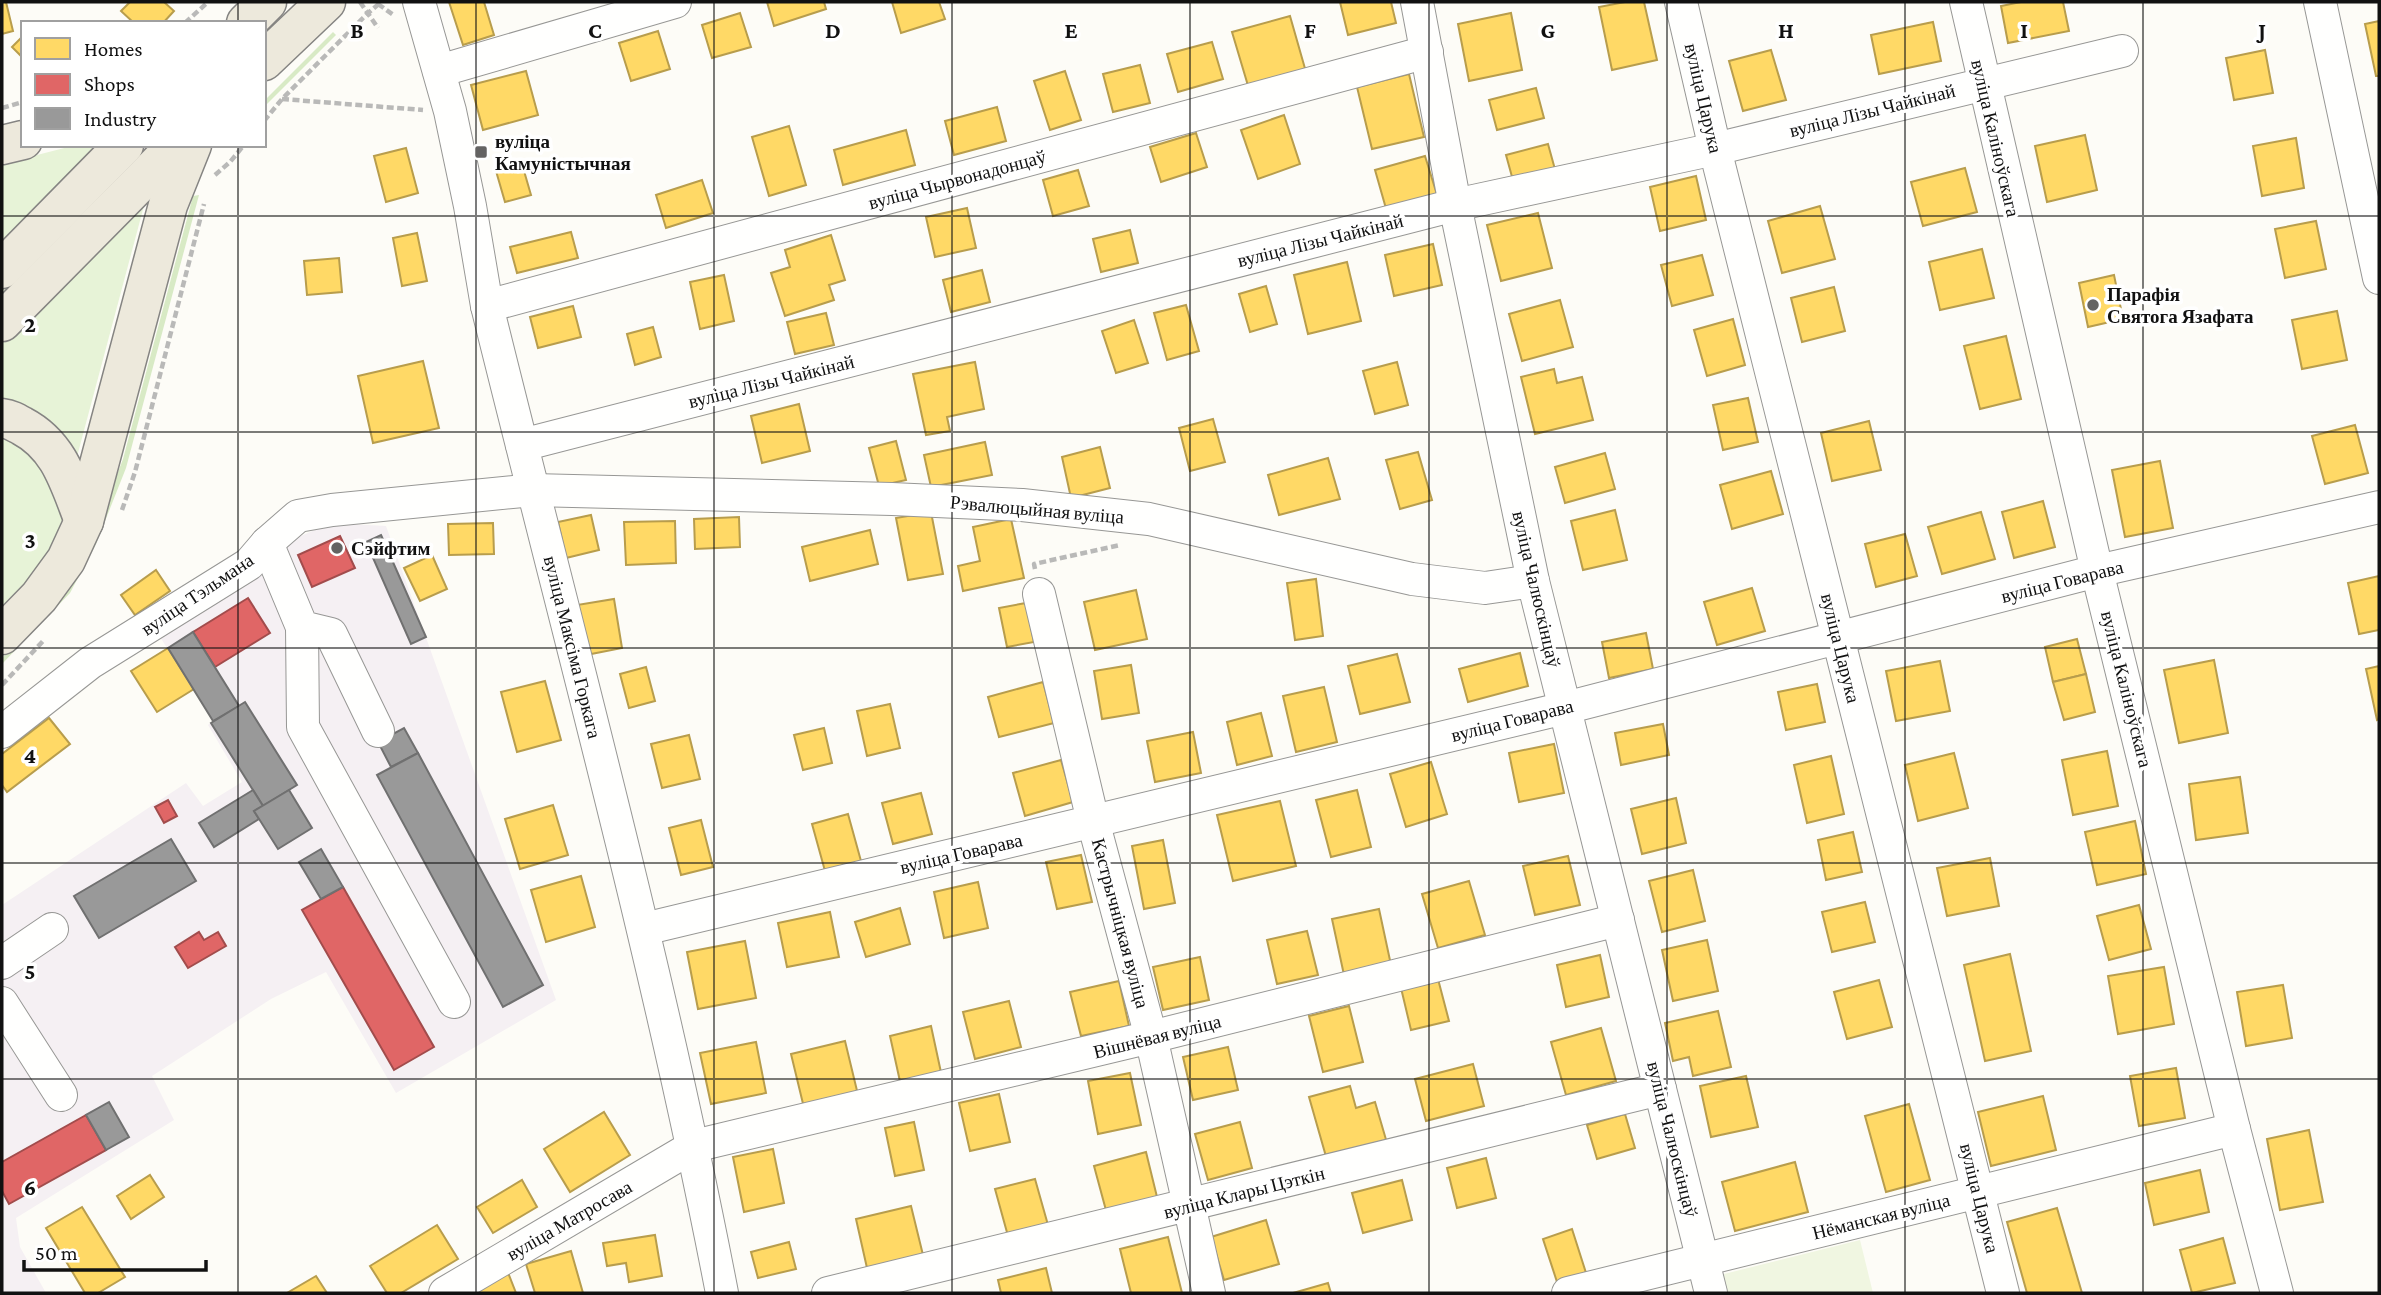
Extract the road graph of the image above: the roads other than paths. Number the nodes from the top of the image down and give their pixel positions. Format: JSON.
{"nodes":[{"id":1,"x":267,"y":2,"type":"edge"},
{"id":2,"x":419,"y":2,"type":"edge"},
{"id":3,"x":675,"y":2,"type":"edge"},
{"id":4,"x":1417,"y":2,"type":"edge"},
{"id":5,"x":1681,"y":2,"type":"edge"},
{"id":6,"x":1966,"y":2,"type":"edge"},
{"id":7,"x":2320,"y":2,"type":"edge"},
{"id":8,"x":327,"y":3,"type":"edge"},
{"id":9,"x":248,"y":21,"type":"edge"},
{"id":10,"x":2122,"y":51,"type":"dead end"},
{"id":11,"x":1427,"y":52,"type":"junction"},
{"id":12,"x":266,"y":59,"type":"edge"},
{"id":13,"x":439,"y":71,"type":"junction"},
{"id":14,"x":1983,"y":83,"type":"junction"},
{"id":15,"x":21,"y":140,"type":"edge"},
{"id":16,"x":2,"y":145,"type":"edge"},
{"id":17,"x":122,"y":147,"type":"edge"},
{"id":18,"x":175,"y":147,"type":"edge"},
{"id":19,"x":191,"y":147,"type":"edge"},
{"id":20,"x":1716,"y":149,"type":"junction"},
{"id":21,"x":1455,"y":205,"type":"junction"},
{"id":22,"x":2,"y":269,"type":"edge"},
{"id":23,"x":2379,"y":278,"type":"edge"},
{"id":24,"x":487,"y":306,"type":"junction"},
{"id":25,"x":2,"y":322,"type":"edge"},
{"id":26,"x":2,"y":418,"type":"edge"},
{"id":27,"x":522,"y":445,"type":"junction"},
{"id":28,"x":533,"y":490,"type":"junction"},
{"id":29,"x":2379,"y":507,"type":"edge"},
{"id":30,"x":84,"y":521,"type":"junction"},
{"id":31,"x":267,"y":543,"type":"junction"},
{"id":32,"x":2098,"y":571,"type":"junction"},
{"id":33,"x":1533,"y":581,"type":"junction"},
{"id":34,"x":1039,"y":594,"type":"road end"},
{"id":35,"x":302,"y":627,"type":"junction"},
{"id":36,"x":2,"y":635,"type":"edge"},
{"id":37,"x":1839,"y":637,"type":"junction"},
{"id":38,"x":1565,"y":708,"type":"junction"},
{"id":39,"x":378,"y":731,"type":"dead end"},
{"id":40,"x":2,"y":732,"type":"edge"},
{"id":41,"x":1093,"y":821,"type":"junction"},
{"id":42,"x":1618,"y":920,"type":"junction"},
{"id":43,"x":51,"y":929,"type":"dead end"},
{"id":44,"x":644,"y":929,"type":"junction"},
{"id":45,"x":2,"y":963,"type":"edge"},
{"id":46,"x":454,"y":1002,"type":"dead end"},
{"id":47,"x":2,"y":1003,"type":"edge"},
{"id":48,"x":1151,"y":1038,"type":"junction"},
{"id":49,"x":1660,"y":1089,"type":"junction"},
{"id":50,"x":61,"y":1095,"type":"dead end"},
{"id":51,"x":2234,"y":1129,"type":"junction"},
{"id":52,"x":694,"y":1146,"type":"junction"},
{"id":53,"x":1979,"y":1192,"type":"junction"},
{"id":54,"x":1189,"y":1206,"type":"junction"},
{"id":55,"x":1704,"y":1260,"type":"junction"},
{"id":56,"x":445,"y":1293,"type":"edge"},
{"id":57,"x":722,"y":1293,"type":"edge"},
{"id":58,"x":828,"y":1293,"type":"edge"},
{"id":59,"x":1209,"y":1293,"type":"edge"},
{"id":60,"x":1568,"y":1293,"type":"edge"},
{"id":61,"x":1711,"y":1293,"type":"edge"},
{"id":62,"x":2003,"y":1293,"type":"edge"},
{"id":63,"x":2277,"y":1293,"type":"edge"}],
"edges":[{"from":1,"to":9,"type":"main road"},
{"from":2,"to":13,"type":"street","name":"вуліца Максіма Горкага"},
{"from":3,"to":13,"type":"street"},
{"from":4,"to":11,"type":"street","name":"вуліца Чалюскінцаў"},
{"from":5,"to":20,"type":"street","name":"вуліца Царука"},
{"from":6,"to":14,"type":"street","name":"вуліца Каліноўскага"},
{"from":7,"to":23,"type":"street"},
{"from":8,"to":12,"type":"main road"},
{"from":10,"to":14,"type":"street","name":"вуліца Лізы Чайкінай"},
{"from":11,"to":21,"type":"street","name":"вуліца Чалюскінцаў"},
{"from":11,"to":24,"type":"street","name":"вуліца Чырвонадонцаў"},
{"from":13,"to":24,"type":"street","name":"вуліца Максіма Горкага"},
{"from":14,"to":20,"type":"street","name":"вуліца Лізы Чайкінай"},
{"from":14,"to":32,"type":"street","name":"вуліца Каліноўскага"},
{"from":15,"to":16,"type":"main road"},
{"from":17,"to":22,"type":"main road"},
{"from":18,"to":25,"type":"main road"},
{"from":19,"to":30,"type":"main road"},
{"from":20,"to":21,"type":"street","name":"вуліца Лізы Чайкінай"},
{"from":20,"to":37,"type":"street","name":"вуліца Царука"},
{"from":21,"to":27,"type":"street","name":"вуліца Лізы Чайкінай"},
{"from":21,"to":33,"type":"street","name":"вуліца Чалюскінцаў"},
{"from":24,"to":27,"type":"street","name":"вуліца Максіма Горкага"},
{"from":26,"to":30,"type":"main road"},
{"from":27,"to":28,"type":"street","name":"вуліца Максіма Горкага"},
{"from":28,"to":31,"type":"street","name":"вуліца Тэльмана"},
{"from":28,"to":33,"type":"street","name":"Рэвалюцыйная вуліца"},
{"from":28,"to":44,"type":"street","name":"вуліца Максіма Горкага"},
{"from":29,"to":32,"type":"street","name":"вуліца Говарава"},
{"from":30,"to":36,"type":"main road"},
{"from":31,"to":35,"type":"street"},
{"from":31,"to":40,"type":"street","name":"вуліца Тэльмана"},
{"from":32,"to":37,"type":"street","name":"вуліца Говарава"},
{"from":32,"to":51,"type":"street","name":"вуліца Каліноўскага"},
{"from":33,"to":38,"type":"street","name":"вуліца Чалюскінцаў"},
{"from":34,"to":41,"type":"street","name":"Кастрычніцкая вуліца"},
{"from":35,"to":39,"type":"street"},
{"from":35,"to":46,"type":"street"},
{"from":37,"to":38,"type":"street","name":"вуліца Говарава"},
{"from":37,"to":53,"type":"street","name":"вуліца Царука"},
{"from":38,"to":41,"type":"street","name":"вуліца Говарава"},
{"from":38,"to":42,"type":"street","name":"вуліца Чалюскінцаў"},
{"from":41,"to":44,"type":"street","name":"вуліца Говарава"},
{"from":41,"to":48,"type":"street","name":"Кастрычніцкая вуліца"},
{"from":42,"to":48,"type":"street","name":"Вішнёвая вуліца"},
{"from":42,"to":49,"type":"street","name":"вуліца Чалюскінцаў"},
{"from":43,"to":45,"type":"street"},
{"from":44,"to":52,"type":"street","name":"вуліца Максіма Горкага"},
{"from":47,"to":50,"type":"street"},
{"from":48,"to":52,"type":"street","name":"Вішнёвая вуліца"},
{"from":48,"to":54,"type":"street","name":"Кастрычніцкая вуліца"},
{"from":49,"to":54,"type":"street","name":"вуліца Клары Цэткін"},
{"from":49,"to":55,"type":"street","name":"вуліца Чалюскінцаў"},
{"from":51,"to":53,"type":"street","name":"Нёманская вуліца"},
{"from":51,"to":63,"type":"street","name":"вуліца Каліноўскага"},
{"from":52,"to":56,"type":"street","name":"вуліца Матросава"},
{"from":52,"to":57,"type":"street","name":"вуліца Максіма Горкага"},
{"from":53,"to":55,"type":"street","name":"Нёманская вуліца"},
{"from":53,"to":62,"type":"street","name":"вуліца Царука"},
{"from":54,"to":58,"type":"street","name":"вуліца Клары Цэткін"},
{"from":54,"to":59,"type":"street","name":"Кастрычніцкая вуліца"},
{"from":55,"to":60,"type":"street","name":"Нёманская вуліца"},
{"from":55,"to":61,"type":"street","name":"вуліца Чалюскінцаў"}]}
